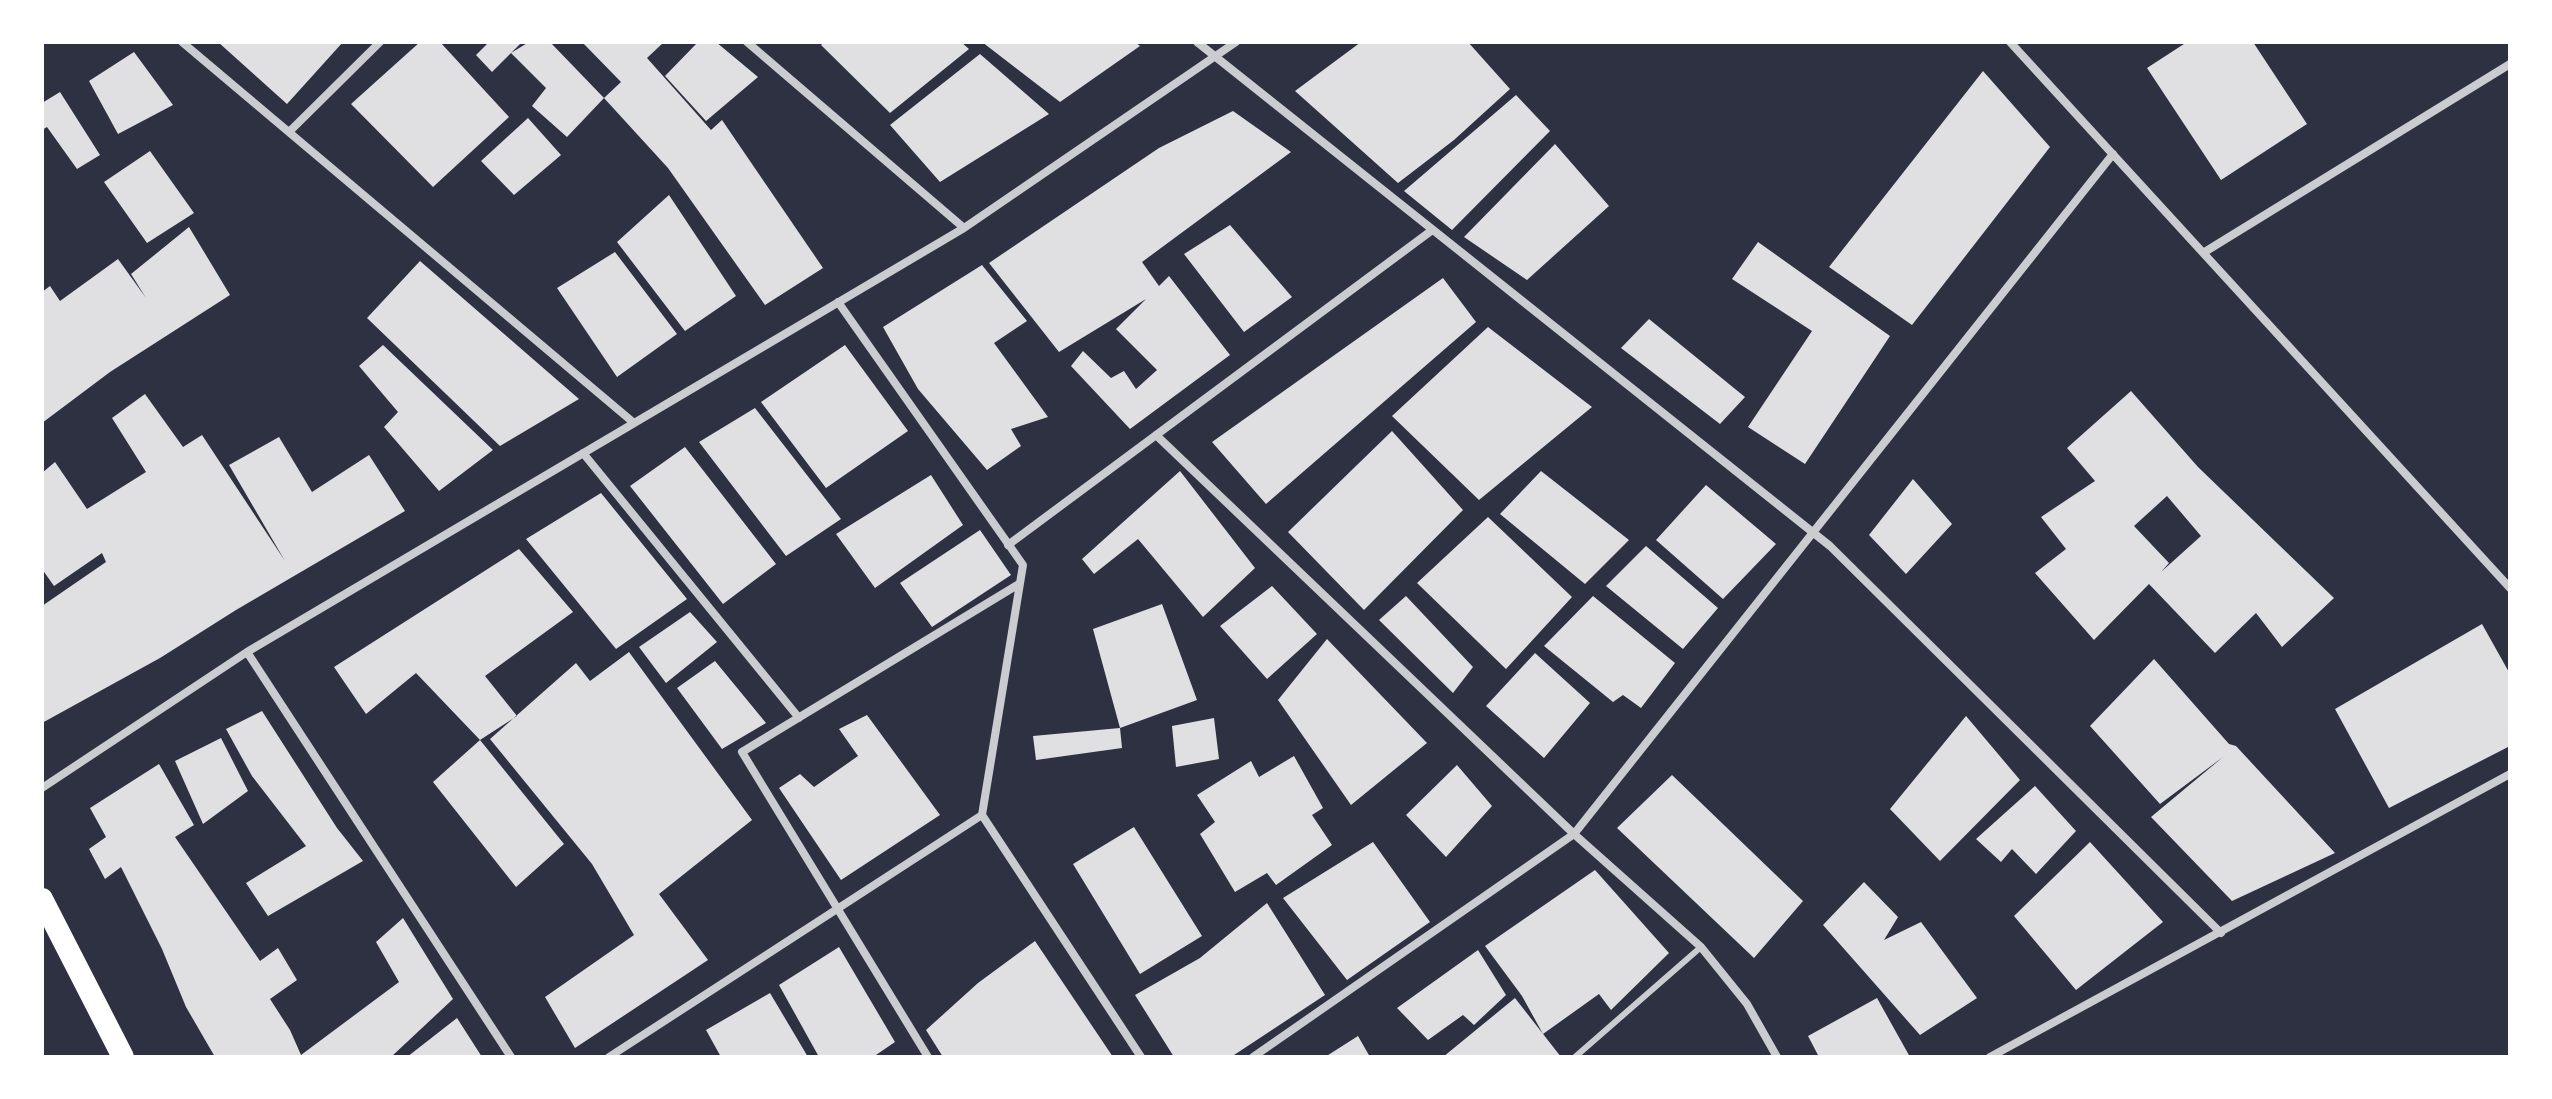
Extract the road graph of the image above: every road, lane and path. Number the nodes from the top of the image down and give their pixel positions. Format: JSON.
{"nodes":[{"id":1,"x":182,"y":42,"type":"edge"},
{"id":2,"x":380,"y":42,"type":"edge"},
{"id":3,"x":747,"y":42,"type":"edge"},
{"id":4,"x":1197,"y":42,"type":"edge"},
{"id":5,"x":1236,"y":42,"type":"edge"},
{"id":6,"x":2010,"y":42,"type":"edge"},
{"id":7,"x":1214,"y":55,"type":"junction"},
{"id":8,"x":2510,"y":64,"type":"edge"},
{"id":9,"x":289,"y":132,"type":"junction"},
{"id":10,"x":2113,"y":154,"type":"junction"},
{"id":11,"x":964,"y":228,"type":"junction"},
{"id":12,"x":1431,"y":231,"type":"junction"},
{"id":13,"x":2203,"y":253,"type":"junction"},
{"id":14,"x":838,"y":302,"type":"junction"},
{"id":15,"x":634,"y":423,"type":"junction"},
{"id":16,"x":1156,"y":435,"type":"junction"},
{"id":17,"x":583,"y":453,"type":"junction"},
{"id":18,"x":1812,"y":531,"type":"junction"},
{"id":19,"x":1008,"y":545,"type":"junction"},
{"id":20,"x":1019,"y":584,"type":"junction"},
{"id":21,"x":2510,"y":588,"type":"edge"},
{"id":22,"x":247,"y":652,"type":"junction"},
{"id":23,"x":799,"y":718,"type":"junction"},
{"id":24,"x":2510,"y":774,"type":"edge"},
{"id":25,"x":42,"y":788,"type":"edge"},
{"id":26,"x":982,"y":815,"type":"junction"},
{"id":27,"x":1574,"y":834,"type":"junction"},
{"id":28,"x":42,"y":899,"type":"edge"},
{"id":29,"x":838,"y":909,"type":"junction"},
{"id":30,"x":2221,"y":933,"type":"junction"},
{"id":31,"x":1701,"y":947,"type":"junction"},
{"id":32,"x":123,"y":1057,"type":"edge"},
{"id":33,"x":511,"y":1057,"type":"edge"},
{"id":34,"x":609,"y":1057,"type":"edge"},
{"id":35,"x":928,"y":1057,"type":"edge"},
{"id":36,"x":1141,"y":1057,"type":"edge"},
{"id":37,"x":1253,"y":1057,"type":"edge"},
{"id":38,"x":1575,"y":1057,"type":"edge"},
{"id":39,"x":1777,"y":1057,"type":"edge"},
{"id":40,"x":1990,"y":1057,"type":"edge"}],
"edges":[{"from":1,"to":9,"type":"street"},
{"from":2,"to":9,"type":"street"},
{"from":3,"to":11,"type":"street"},
{"from":4,"to":7,"type":"street"},
{"from":5,"to":7,"type":"street"},
{"from":6,"to":10,"type":"street"},
{"from":7,"to":11,"type":"street"},
{"from":7,"to":12,"type":"street"},
{"from":8,"to":13,"type":"street"},
{"from":9,"to":15,"type":"street"},
{"from":10,"to":13,"type":"street"},
{"from":10,"to":18,"type":"street"},
{"from":11,"to":14,"type":"street"},
{"from":12,"to":16,"type":"street"},
{"from":12,"to":18,"type":"street"},
{"from":13,"to":21,"type":"street"},
{"from":14,"to":15,"type":"street"},
{"from":14,"to":19,"type":"street"},
{"from":15,"to":17,"type":"street"},
{"from":16,"to":19,"type":"street"},
{"from":16,"to":27,"type":"street"},
{"from":17,"to":22,"type":"street"},
{"from":17,"to":23,"type":"street"},
{"from":18,"to":27,"type":"street"},
{"from":18,"to":30,"type":"street"},
{"from":19,"to":20,"type":"street"},
{"from":20,"to":23,"type":"street"},
{"from":20,"to":26,"type":"street"},
{"from":22,"to":25,"type":"street"},
{"from":22,"to":33,"type":"street"},
{"from":23,"to":29,"type":"street"},
{"from":24,"to":30,"type":"street"},
{"from":26,"to":29,"type":"street"},
{"from":26,"to":36,"type":"street"},
{"from":27,"to":31,"type":"street"},
{"from":27,"to":37,"type":"street"},
{"from":28,"to":32,"type":"highway"},
{"from":29,"to":34,"type":"street"},
{"from":29,"to":35,"type":"street"},
{"from":30,"to":40,"type":"street"},
{"from":31,"to":38,"type":"lane"},
{"from":31,"to":39,"type":"street"}]}
